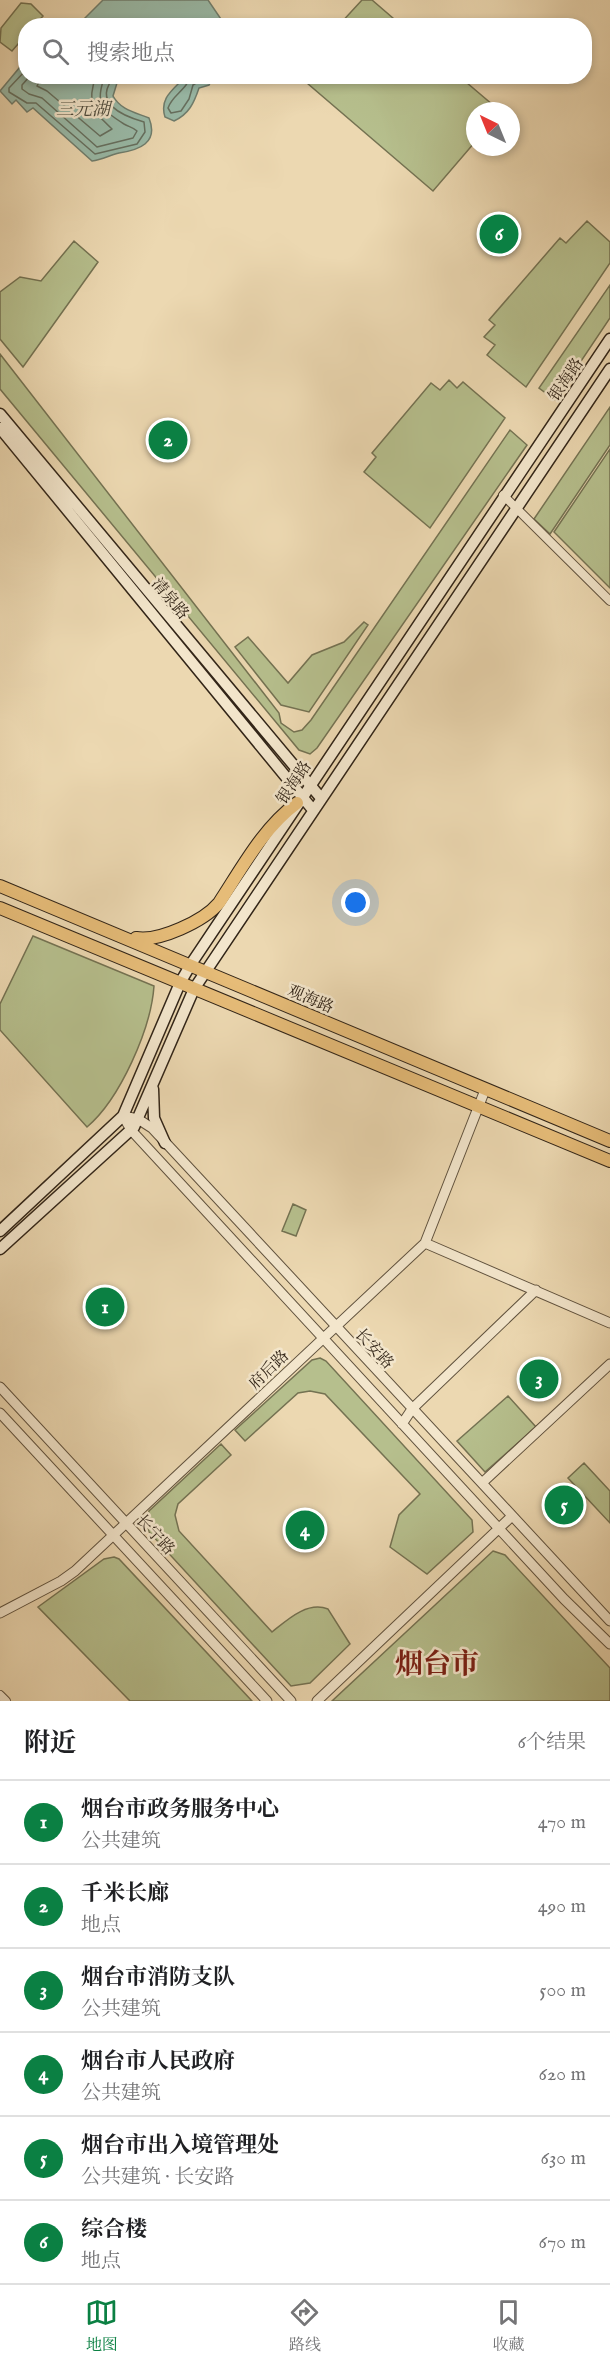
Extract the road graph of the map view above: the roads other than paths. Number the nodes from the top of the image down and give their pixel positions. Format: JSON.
{"nodes":[{"id":1,"x":610,"y":339,"type":"edge"},
{"id":2,"x":610,"y":369,"type":"edge"},
{"id":3,"x":0,"y":414,"type":"edge"},
{"id":4,"x":0,"y":428,"type":"edge"},
{"id":5,"x":504,"y":495,"type":"junction"},
{"id":6,"x":517,"y":508,"type":"junction"},
{"id":7,"x":610,"y":601,"type":"edge"},
{"id":8,"x":309,"y":785,"type":"junction"},
{"id":9,"x":321,"y":798,"type":"junction"},
{"id":10,"x":299,"y":800,"type":"junction"},
{"id":11,"x":313,"y":810,"type":"junction"},
{"id":12,"x":0,"y":886,"type":"edge"},
{"id":13,"x":0,"y":908,"type":"edge"},
{"id":14,"x":121,"y":936,"type":"junction"},
{"id":15,"x":191,"y":964,"type":"junction"},
{"id":16,"x":205,"y":971,"type":"junction"},
{"id":17,"x":180,"y":983,"type":"junction"},
{"id":18,"x":194,"y":989,"type":"junction"},
{"id":19,"x":153,"y":1084,"type":"junction"},
{"id":20,"x":485,"y":1090,"type":"junction"},
{"id":21,"x":478,"y":1107,"type":"junction"},
{"id":22,"x":123,"y":1116,"type":"junction"},
{"id":23,"x":138,"y":1119,"type":"junction"},
{"id":24,"x":130,"y":1130,"type":"junction"},
{"id":25,"x":610,"y":1141,"type":"edge"},
{"id":26,"x":165,"y":1143,"type":"junction"},
{"id":27,"x":174,"y":1152,"type":"junction"},
{"id":28,"x":610,"y":1161,"type":"edge"},
{"id":29,"x":162,"y":1164,"type":"junction"},
{"id":30,"x":0,"y":1232,"type":"edge"},
{"id":31,"x":425,"y":1243,"type":"junction"},
{"id":32,"x":0,"y":1249,"type":"edge"},
{"id":33,"x":536,"y":1290,"type":"junction"},
{"id":34,"x":610,"y":1323,"type":"edge"},
{"id":35,"x":335,"y":1327,"type":"junction"},
{"id":36,"x":322,"y":1338,"type":"junction"},
{"id":37,"x":610,"y":1364,"type":"edge"},
{"id":38,"x":0,"y":1387,"type":"edge"},
{"id":39,"x":412,"y":1409,"type":"junction"},
{"id":40,"x":0,"y":1413,"type":"edge"},
{"id":41,"x":402,"y":1424,"type":"junction"},
{"id":42,"x":35,"y":1426,"type":"junction"},
{"id":43,"x":23,"y":1438,"type":"junction"},
{"id":44,"x":482,"y":1483,"type":"junction"},
{"id":45,"x":512,"y":1516,"type":"junction"},
{"id":46,"x":126,"y":1524,"type":"junction"},
{"id":47,"x":499,"y":1527,"type":"junction"},
{"id":48,"x":114,"y":1535,"type":"junction"},
{"id":49,"x":0,"y":1613,"type":"edge"},
{"id":50,"x":210,"y":1615,"type":"junction"},
{"id":51,"x":610,"y":1620,"type":"edge"},
{"id":52,"x":198,"y":1627,"type":"junction"},
{"id":53,"x":610,"y":1644,"type":"edge"},
{"id":54,"x":0,"y":1695,"type":"edge"},
{"id":55,"x":6,"y":1701,"type":"edge"},
{"id":56,"x":267,"y":1701,"type":"edge"},
{"id":57,"x":291,"y":1701,"type":"edge"},
{"id":58,"x":316,"y":1701,"type":"edge"}],
"edges":[{"from":1,"to":5,"type":"main road","name":"银海路"},
{"from":2,"to":6,"type":"main road","name":"银海路"},
{"from":3,"to":8,"type":"main road","name":"清泉路"},
{"from":4,"to":10,"type":"main road","name":"清泉路"},
{"from":5,"to":6,"type":"street"},
{"from":5,"to":8,"type":"main road","name":"银海路"},
{"from":6,"to":7,"type":"street"},
{"from":6,"to":9,"type":"main road","name":"银海路"},
{"from":8,"to":9,"type":"main road","name":"清泉路"},
{"from":8,"to":10,"type":"main road","name":"银海路"},
{"from":9,"to":11,"type":"main road","name":"银海路"},
{"from":10,"to":11,"type":"main road","name":"清泉路"},
{"from":10,"to":14,"type":"main road"},
{"from":10,"to":15,"type":"main road","name":"银海路"},
{"from":11,"to":16,"type":"main road","name":"银海路"},
{"from":12,"to":14,"type":"main road","name":"观海路"},
{"from":13,"to":17,"type":"main road"},
{"from":14,"to":15,"type":"main road","name":"观海路"},
{"from":15,"to":16,"type":"main road","name":"观海路"},
{"from":15,"to":17,"type":"main road","name":"银海路"},
{"from":16,"to":18,"type":"main road","name":"银海路"},
{"from":16,"to":20,"type":"main road","name":"观海路"},
{"from":17,"to":18,"type":"main road"},
{"from":17,"to":22,"type":"main road","name":"银海路"},
{"from":18,"to":19,"type":"main road","name":"银海路"},
{"from":18,"to":21,"type":"main road"},
{"from":19,"to":23,"type":"main road","name":"银海路"},
{"from":19,"to":26,"type":"main road"},
{"from":20,"to":21,"type":"street","name":"府后路"},
{"from":20,"to":25,"type":"main road","name":"观海路"},
{"from":21,"to":28,"type":"main road"},
{"from":21,"to":31,"type":"street","name":"府后路"},
{"from":22,"to":23,"type":"street"},
{"from":22,"to":24,"type":"street"},
{"from":22,"to":30,"type":"main road","name":"银海路"},
{"from":23,"to":24,"type":"main road","name":"银海路"},
{"from":23,"to":26,"type":"street","name":"长安路"},
{"from":24,"to":29,"type":"street"},
{"from":24,"to":32,"type":"main road","name":"银海路"},
{"from":26,"to":27,"type":"street","name":"长安路"},
{"from":27,"to":29,"type":"street"},
{"from":27,"to":35,"type":"street","name":"长安路"},
{"from":29,"to":36,"type":"street"},
{"from":31,"to":33,"type":"street"},
{"from":31,"to":35,"type":"street","name":"府后路"},
{"from":33,"to":34,"type":"street"},
{"from":33,"to":39,"type":"street"},
{"from":35,"to":36,"type":"street","name":"府后路"},
{"from":35,"to":39,"type":"street","name":"长安路"},
{"from":36,"to":41,"type":"street"},
{"from":36,"to":46,"type":"street","name":"府后路"},
{"from":37,"to":44,"type":"street"},
{"from":38,"to":42,"type":"street","name":"长宁路"},
{"from":39,"to":41,"type":"street"},
{"from":39,"to":44,"type":"street","name":"长安路"},
{"from":40,"to":43,"type":"street","name":"长宁路"},
{"from":41,"to":47,"type":"street"},
{"from":42,"to":43,"type":"street"},
{"from":42,"to":46,"type":"street","name":"长宁路"},
{"from":43,"to":48,"type":"street","name":"长宁路"},
{"from":44,"to":45,"type":"street","name":"长安路"},
{"from":45,"to":47,"type":"street"},
{"from":45,"to":51,"type":"street","name":"长安路"},
{"from":46,"to":48,"type":"street","name":"府后路"},
{"from":46,"to":50,"type":"street","name":"长宁路"},
{"from":47,"to":53,"type":"street"},
{"from":47,"to":58,"type":"street"},
{"from":48,"to":49,"type":"street","name":"府后路"},
{"from":48,"to":52,"type":"street","name":"长宁路"},
{"from":50,"to":52,"type":"street"},
{"from":50,"to":57,"type":"street","name":"长宁路"},
{"from":52,"to":56,"type":"street","name":"长宁路"},
{"from":54,"to":55,"type":"street"}]}
